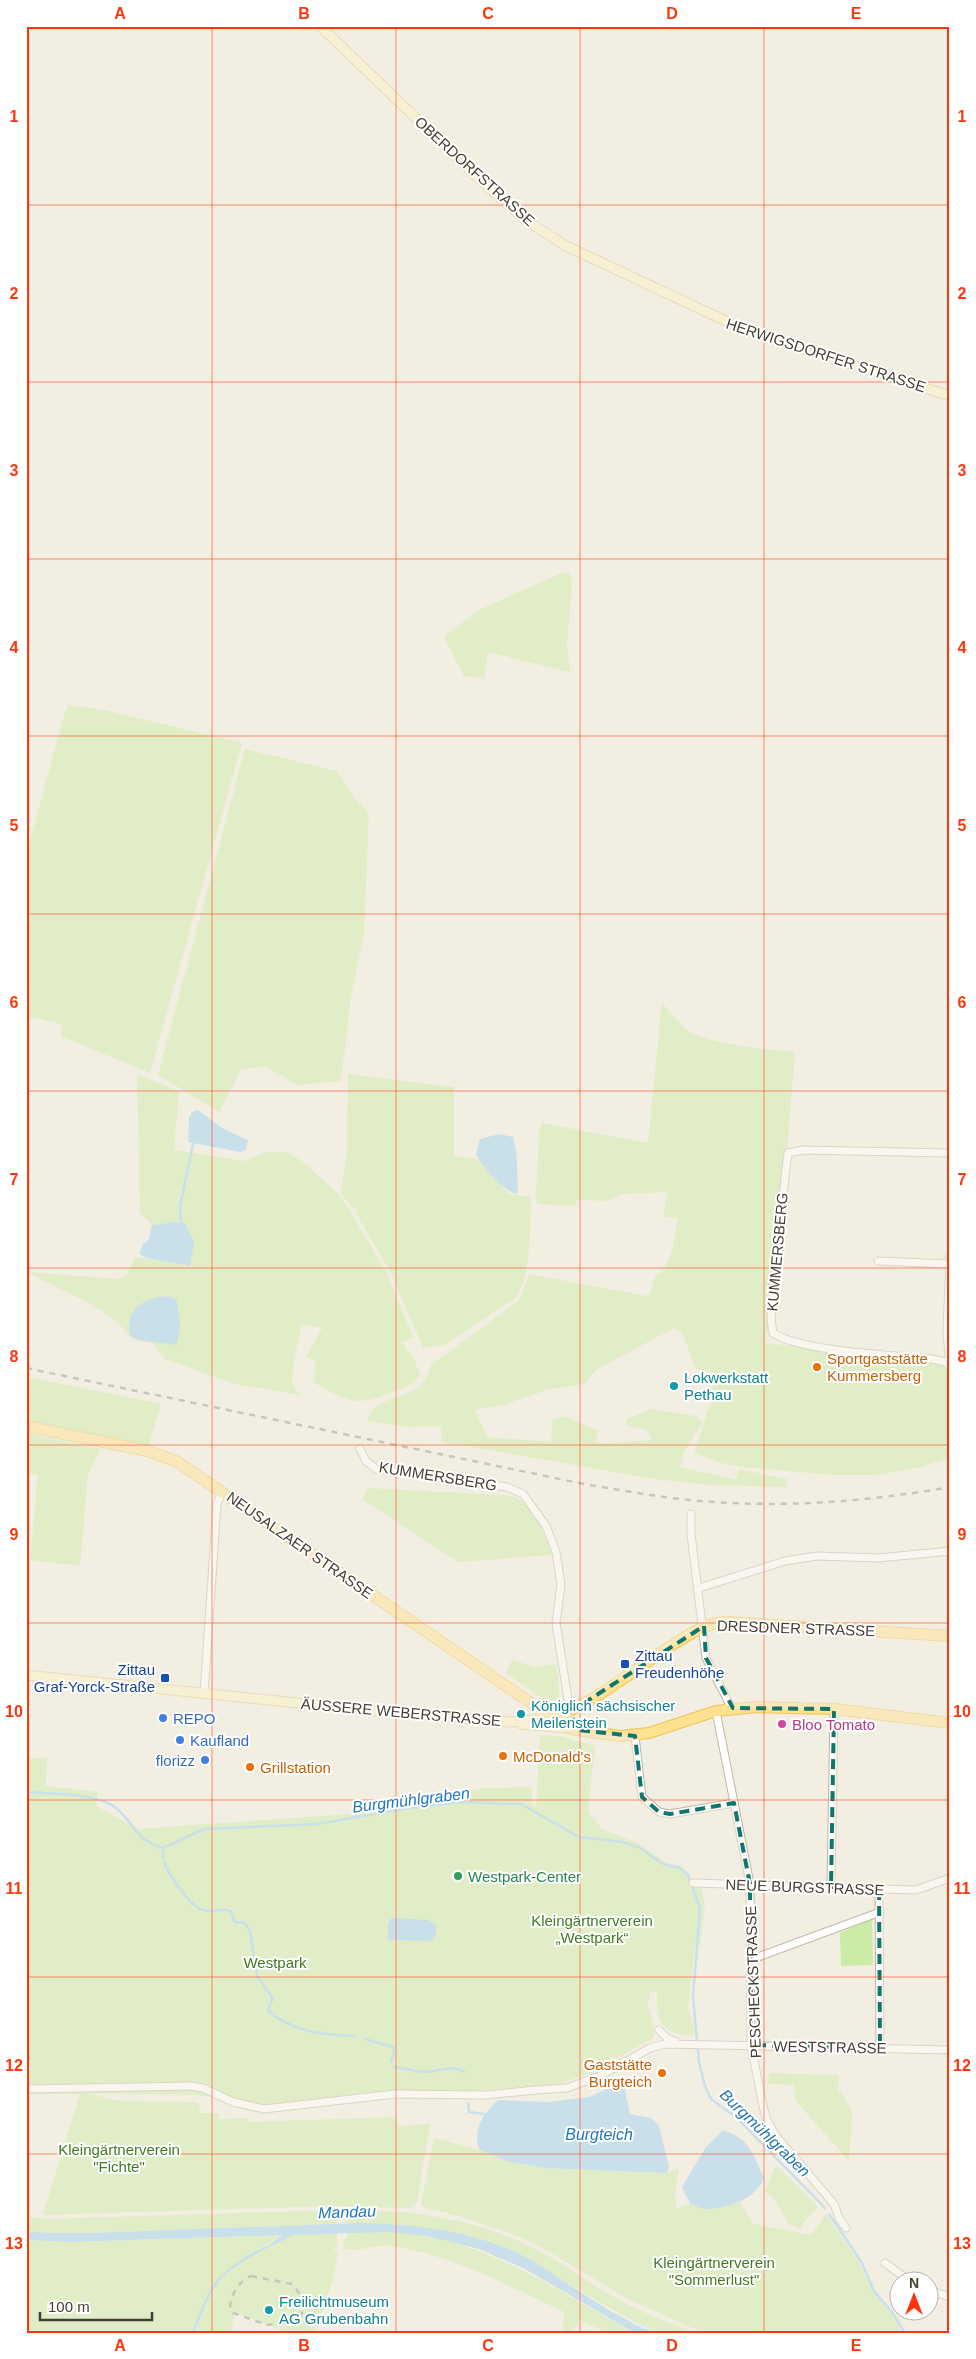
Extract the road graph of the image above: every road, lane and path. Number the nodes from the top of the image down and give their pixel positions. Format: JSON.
{"nodes":[{"id":1,"x":320,"y":26,"type":"edge"},
{"id":2,"x":704,"y":312,"type":"joint"},
{"id":3,"x":950,"y":396,"type":"edge"},
{"id":4,"x":950,"y":1153,"type":"edge"},
{"id":5,"x":950,"y":1256,"type":"edge"},
{"id":6,"x":878,"y":1261,"type":"dead end"},
{"id":7,"x":949,"y":1264,"type":"edge"},
{"id":8,"x":950,"y":1366,"type":"edge"},
{"id":9,"x":26,"y":1426,"type":"edge"},
{"id":10,"x":360,"y":1449,"type":"dead end"},
{"id":11,"x":222,"y":1491,"type":"junction"},
{"id":12,"x":691,"y":1514,"type":"dead end"},
{"id":13,"x":950,"y":1551,"type":"edge"},
{"id":14,"x":699,"y":1588,"type":"junction"},
{"id":15,"x":704,"y":1626,"type":"junction"},
{"id":16,"x":950,"y":1636,"type":"edge"},
{"id":17,"x":26,"y":1675,"type":"edge"},
{"id":18,"x":204,"y":1694,"type":"junction"},
{"id":19,"x":528,"y":1701,"type":"junction"},
{"id":20,"x":539,"y":1709,"type":"junction"},
{"id":21,"x":732,"y":1709,"type":"junction"},
{"id":22,"x":834,"y":1709,"type":"junction"},
{"id":23,"x":716,"y":1711,"type":"junction"},
{"id":24,"x":570,"y":1712,"type":"junction"},
{"id":25,"x":550,"y":1719,"type":"junction"},
{"id":26,"x":524,"y":1721,"type":"junction"},
{"id":27,"x":508,"y":1722,"type":"junction"},
{"id":28,"x":950,"y":1723,"type":"edge"},
{"id":29,"x":573,"y":1729,"type":"junction"},
{"id":30,"x":635,"y":1736,"type":"junction"},
{"id":31,"x":734,"y":1803,"type":"junction"},
{"id":32,"x":950,"y":1878,"type":"edge"},
{"id":33,"x":694,"y":1883,"type":"dead end"},
{"id":34,"x":750,"y":1884,"type":"junction"},
{"id":35,"x":831,"y":1887,"type":"junction"},
{"id":36,"x":880,"y":1890,"type":"junction"},
{"id":37,"x":880,"y":1912,"type":"junction"},
{"id":38,"x":750,"y":1960,"type":"junction"},
{"id":39,"x":659,"y":2030,"type":"dead end"},
{"id":40,"x":680,"y":2043,"type":"junction"},
{"id":41,"x":751,"y":2046,"type":"junction"},
{"id":42,"x":880,"y":2048,"type":"junction"},
{"id":43,"x":950,"y":2050,"type":"edge"},
{"id":44,"x":26,"y":2089,"type":"edge"},
{"id":45,"x":846,"y":2228,"type":"dead end"},
{"id":46,"x":885,"y":2264,"type":"dead end"},
{"id":47,"x":897,"y":2272,"type":"edge"},
{"id":48,"x":938,"y":2293,"type":"edge"},
{"id":49,"x":950,"y":2297,"type":"edge"}],
"edges":[{"from":1,"to":2,"type":"street","name":"OBERDORFSTRASSE"},
{"from":2,"to":3,"type":"street","name":"HERWIGSDORFER STRASSE"},
{"from":4,"to":8,"type":"street","name":"KUMMERSBERG"},
{"from":5,"to":7,"type":"street","name":"KUMMERSBERG"},
{"from":6,"to":7,"type":"street"},
{"from":7,"to":8,"type":"street","name":"KUMMERSBERG"},
{"from":9,"to":11,"type":"main road","name":"NEUSALZAER STRASSE"},
{"from":10,"to":24,"type":"street","name":"KUMMERSBERG"},
{"from":11,"to":18,"type":"street"},
{"from":11,"to":19,"type":"main road","name":"NEUSALZAER STRASSE"},
{"from":12,"to":14,"type":"street"},
{"from":13,"to":14,"type":"street"},
{"from":14,"to":15,"type":"street"},
{"from":15,"to":16,"type":"main road","name":"DRESDNER STRASSE"},
{"from":15,"to":21,"type":"street"},
{"from":15,"to":24,"type":"main road","name":"DRESDNER STRASSE"},
{"from":17,"to":18,"type":"street","name":"ÄUSSERE WEBERSTRASSE"},
{"from":18,"to":27,"type":"street","name":"ÄUSSERE WEBERSTRASSE"},
{"from":19,"to":20,"type":"main road","name":"NEUSALZAER STRASSE"},
{"from":19,"to":26,"type":"street"},
{"from":20,"to":24,"type":"main road"},
{"from":20,"to":25,"type":"main road","name":"NEUSALZAER STRASSE"},
{"from":21,"to":22,"type":"main road","name":"ÄUSSERE WEBERSTRASSE"},
{"from":21,"to":23,"type":"main road","name":"ÄUSSERE WEBERSTRASSE"},
{"from":22,"to":28,"type":"main road","name":"ÄUSSERE WEBERSTRASSE"},
{"from":22,"to":35,"type":"street"},
{"from":23,"to":30,"type":"main road","name":"ÄUSSERE WEBERSTRASSE"},
{"from":23,"to":31,"type":"street","name":"PESCHECKSTRASSE"},
{"from":24,"to":25,"type":"main road","name":"DRESDNER STRASSE"},
{"from":24,"to":29,"type":"main road"},
{"from":25,"to":26,"type":"street","name":"ÄUSSERE WEBERSTRASSE"},
{"from":25,"to":29,"type":"main road","name":"ÄUSSERE WEBERSTRASSE"},
{"from":26,"to":27,"type":"street","name":"ÄUSSERE WEBERSTRASSE"},
{"from":27,"to":29,"type":"street"},
{"from":29,"to":30,"type":"main road","name":"ÄUSSERE WEBERSTRASSE"},
{"from":30,"to":31,"type":"street"},
{"from":31,"to":34,"type":"street","name":"PESCHECKSTRASSE"},
{"from":32,"to":36,"type":"street","name":"NEUE BURGSTRASSE"},
{"from":33,"to":34,"type":"street","name":"NEUE BURGSTRASSE"},
{"from":34,"to":35,"type":"street","name":"NEUE BURGSTRASSE"},
{"from":34,"to":38,"type":"street","name":"PESCHECKSTRASSE"},
{"from":35,"to":36,"type":"street","name":"NEUE BURGSTRASSE"},
{"from":36,"to":37,"type":"street"},
{"from":37,"to":38,"type":"street"},
{"from":37,"to":42,"type":"street"},
{"from":38,"to":41,"type":"street","name":"PESCHECKSTRASSE"},
{"from":39,"to":40,"type":"street"},
{"from":40,"to":41,"type":"street","name":"WESTSTRASSE"},
{"from":40,"to":44,"type":"street","name":"WESTSTRASSE"},
{"from":41,"to":42,"type":"street","name":"WESTSTRASSE"},
{"from":41,"to":45,"type":"street","name":"PESCHECKSTRASSE"},
{"from":42,"to":43,"type":"street","name":"WESTSTRASSE"},
{"from":46,"to":47,"type":"street"},
{"from":48,"to":49,"type":"street"}]}
